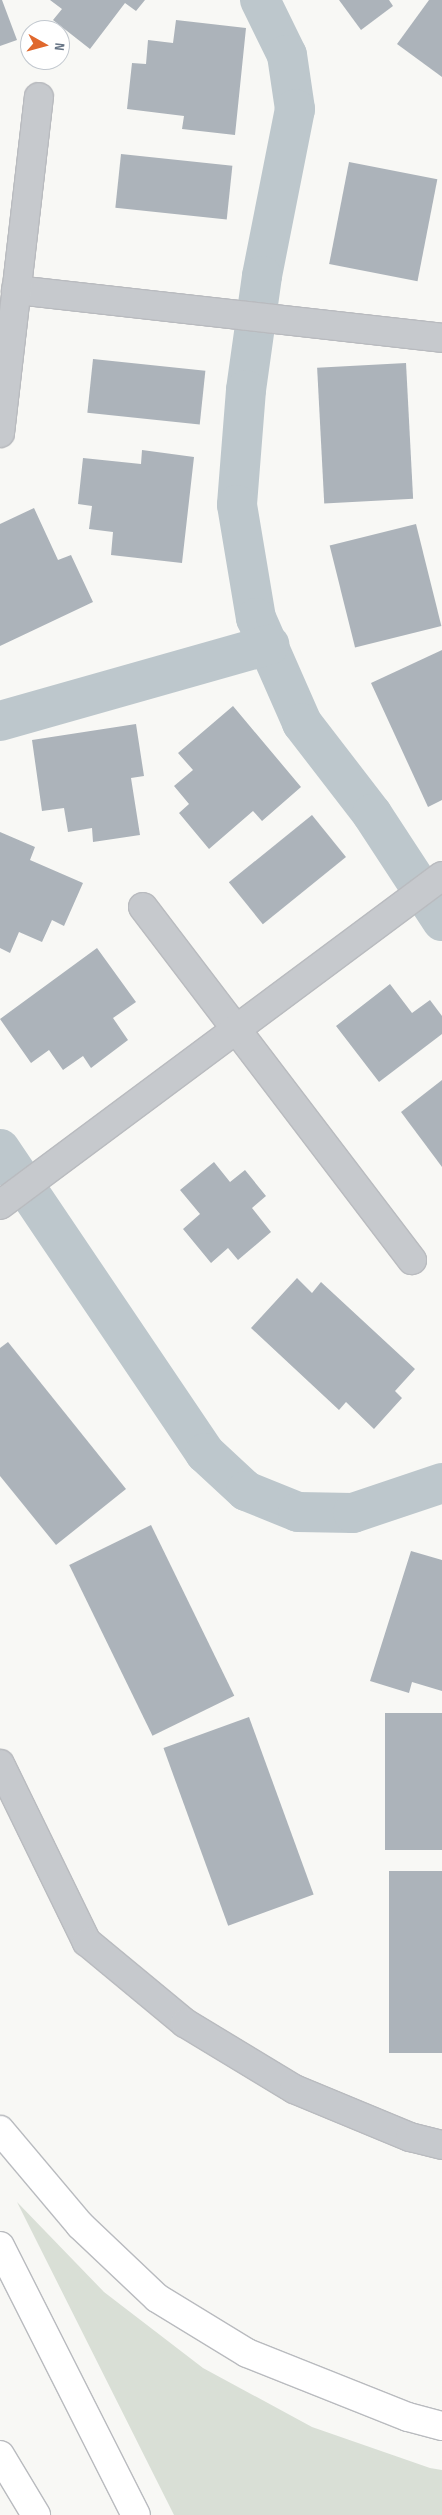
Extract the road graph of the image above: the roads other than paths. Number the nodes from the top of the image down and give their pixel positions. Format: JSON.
{"nodes":[{"id":1,"x":38,"y":97,"type":"dead end"},
{"id":2,"x":16,"y":290,"type":"junction"},
{"id":3,"x":442,"y":338,"type":"edge"},
{"id":4,"x":0,"y":433,"type":"edge"},
{"id":5,"x":442,"y":876,"type":"edge"},
{"id":6,"x":143,"y":907,"type":"dead end"},
{"id":7,"x":236,"y":1029,"type":"junction"},
{"id":8,"x":0,"y":1205,"type":"edge"},
{"id":9,"x":412,"y":1260,"type":"dead end"},
{"id":10,"x":0,"y":1764,"type":"edge"},
{"id":11,"x":0,"y":2130,"type":"edge"},
{"id":12,"x":442,"y":2145,"type":"edge"},
{"id":13,"x":0,"y":2246,"type":"edge"},
{"id":14,"x":442,"y":2426,"type":"edge"},
{"id":15,"x":0,"y":2455,"type":"edge"},
{"id":16,"x":36,"y":2515,"type":"edge"},
{"id":17,"x":136,"y":2515,"type":"edge"}],
"edges":[{"from":1,"to":2,"type":"lane"},
{"from":2,"to":3,"type":"lane"},
{"from":2,"to":4,"type":"lane"},
{"from":5,"to":7,"type":"lane"},
{"from":6,"to":7,"type":"lane"},
{"from":7,"to":8,"type":"lane"},
{"from":7,"to":9,"type":"lane"},
{"from":10,"to":12,"type":"lane"},
{"from":11,"to":14,"type":"highway"},
{"from":13,"to":17,"type":"highway"},
{"from":15,"to":16,"type":"highway"}]}
